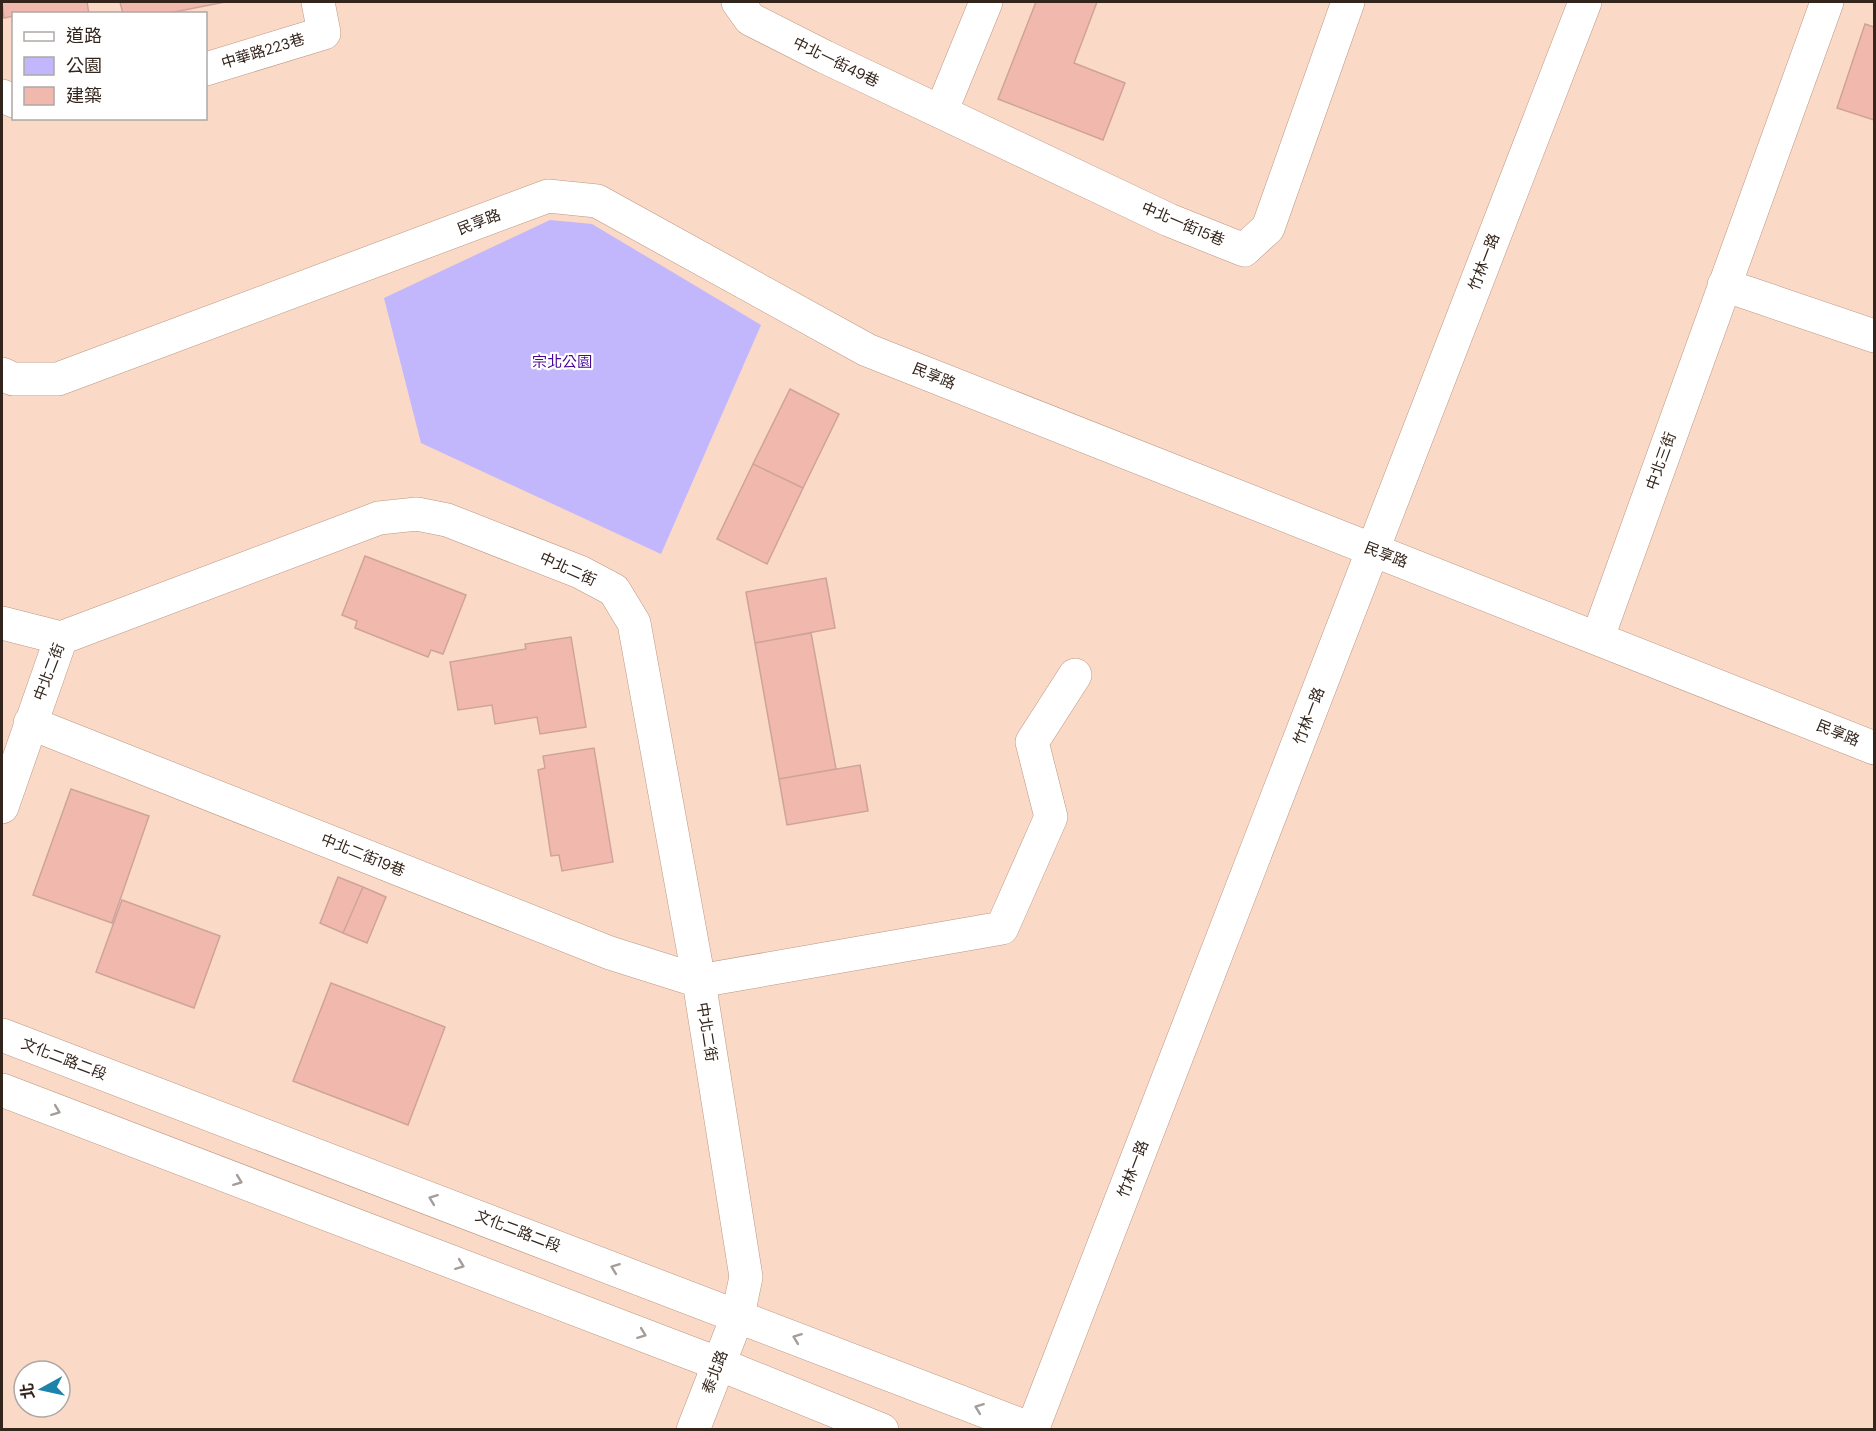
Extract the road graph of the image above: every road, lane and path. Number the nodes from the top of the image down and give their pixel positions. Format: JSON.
{"nodes":[{"id":1,"x":318,"y":2,"type":"edge"},
{"id":2,"x":738,"y":2,"type":"edge"},
{"id":3,"x":986,"y":2,"type":"edge"},
{"id":4,"x":1348,"y":2,"type":"edge"},
{"id":5,"x":1585,"y":2,"type":"edge"},
{"id":6,"x":1827,"y":2,"type":"edge"},
{"id":7,"x":207,"y":69,"type":"edge"},
{"id":8,"x":941,"y":112,"type":"junction"},
{"id":9,"x":1724,"y":285,"type":"junction"},
{"id":10,"x":1875,"y":336,"type":"edge"},
{"id":11,"x":2,"y":374,"type":"edge"},
{"id":12,"x":1373,"y":550,"type":"junction"},
{"id":13,"x":2,"y":623,"type":"edge"},
{"id":14,"x":1598,"y":637,"type":"junction"},
{"id":15,"x":61,"y":638,"type":"junction"},
{"id":16,"x":1075,"y":675,"type":"dead end"},
{"id":17,"x":30,"y":723,"type":"junction"},
{"id":18,"x":1875,"y":748,"type":"edge"},
{"id":19,"x":2,"y":807,"type":"edge"},
{"id":20,"x":699,"y":981,"type":"junction"},
{"id":21,"x":2,"y":1035,"type":"edge"},
{"id":22,"x":2,"y":1090,"type":"edge"},
{"id":23,"x":738,"y":1315,"type":"junction"},
{"id":24,"x":719,"y":1364,"type":"junction"},
{"id":25,"x":1033,"y":1429,"type":"edge"},
{"id":26,"x":693,"y":1430,"type":"edge"},
{"id":27,"x":882,"y":1430,"type":"edge"}],
"edges":[{"from":1,"to":7,"type":"street","name":"中華路223巷"},
{"from":2,"to":8,"type":"street","name":"中北一街49巷"},
{"from":3,"to":8,"type":"street"},
{"from":4,"to":8,"type":"street","name":"中北一街15巷"},
{"from":5,"to":12,"type":"street","name":"竹林一路"},
{"from":6,"to":9,"type":"street","name":"中北三街"},
{"from":9,"to":10,"type":"street"},
{"from":9,"to":14,"type":"street","name":"中北三街"},
{"from":11,"to":12,"type":"street","name":"民享路"},
{"from":12,"to":14,"type":"street","name":"民享路"},
{"from":12,"to":25,"type":"street","name":"竹林一路"},
{"from":13,"to":15,"type":"street"},
{"from":14,"to":18,"type":"street","name":"民享路"},
{"from":15,"to":17,"type":"street","name":"中北二街"},
{"from":15,"to":20,"type":"street","name":"中北二街"},
{"from":16,"to":20,"type":"street"},
{"from":17,"to":19,"type":"street","name":"中北二街"},
{"from":17,"to":20,"type":"street","name":"中北二街19巷"},
{"from":20,"to":23,"type":"street","name":"中北二街"},
{"from":23,"to":21,"type":"street","name":"文化二路二段","one_way":true},
{"from":22,"to":24,"type":"street","one_way":true},
{"from":23,"to":24,"type":"street","name":"泰北路"},
{"from":25,"to":23,"type":"street","name":"文化二路二段","one_way":true},
{"from":24,"to":26,"type":"street","name":"泰北路"},
{"from":24,"to":27,"type":"street"}]}
